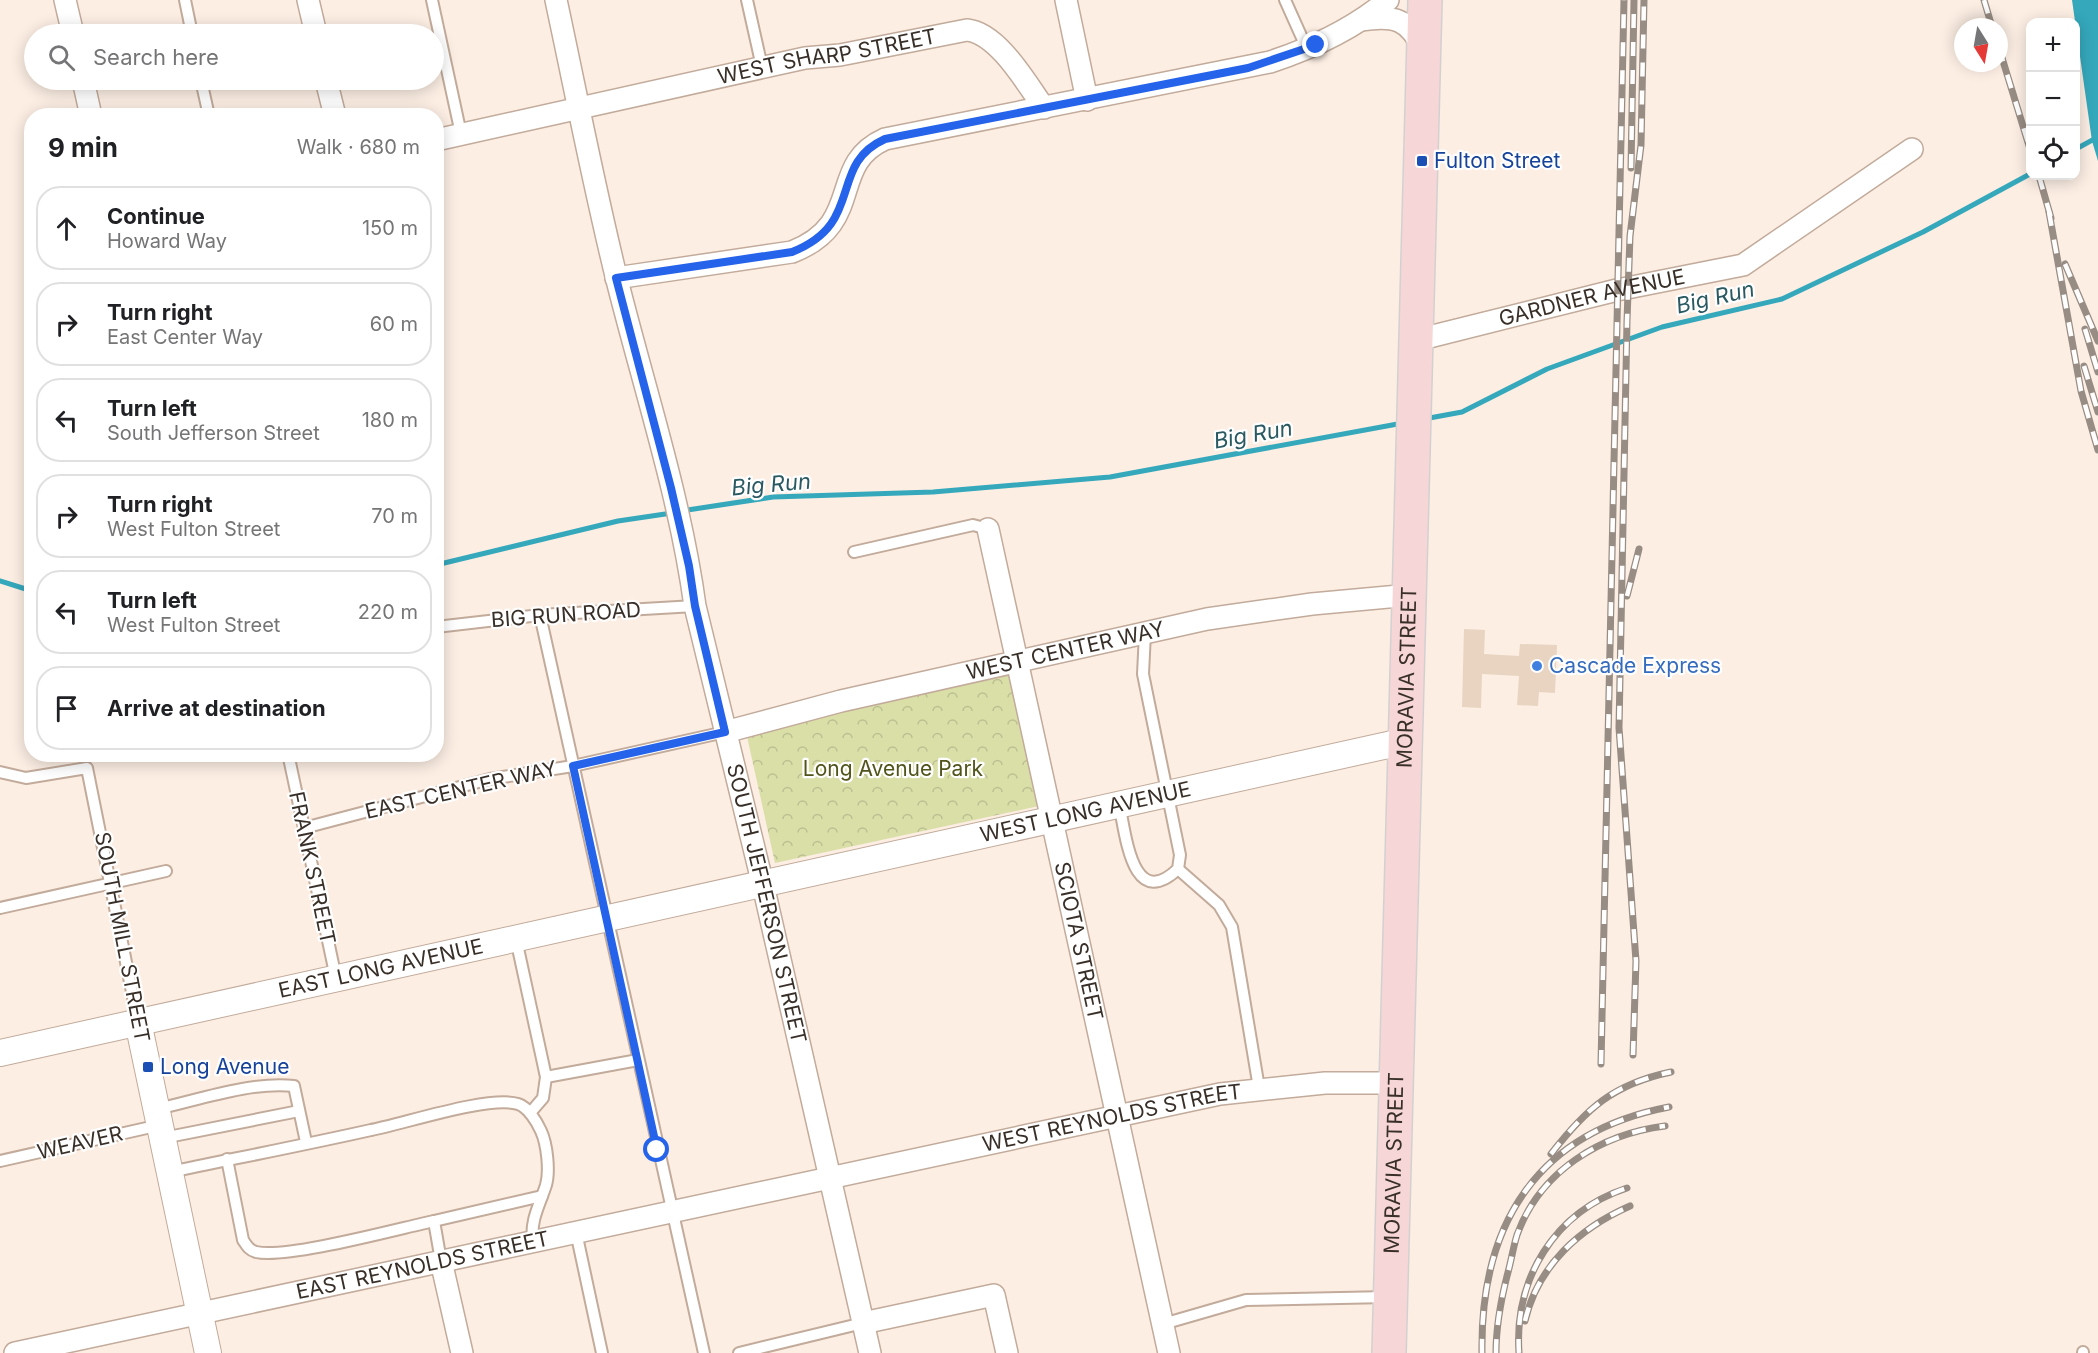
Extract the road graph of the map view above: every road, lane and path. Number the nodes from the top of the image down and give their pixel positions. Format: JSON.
{"nodes":[{"id":1,"x":65,"y":0,"type":"edge"},
{"id":2,"x":185,"y":0,"type":"edge"},
{"id":3,"x":308,"y":0,"type":"edge"},
{"id":4,"x":432,"y":0,"type":"edge"},
{"id":5,"x":556,"y":0,"type":"edge"},
{"id":6,"x":747,"y":0,"type":"edge"},
{"id":7,"x":1066,"y":0,"type":"edge"},
{"id":8,"x":1285,"y":0,"type":"edge"},
{"id":9,"x":1388,"y":0,"type":"edge"},
{"id":10,"x":1425,"y":0,"type":"edge"},
{"id":11,"x":1362,"y":20,"type":"junction"},
{"id":12,"x":71,"y":24,"type":"edge"},
{"id":13,"x":190,"y":24,"type":"edge"},
{"id":14,"x":314,"y":24,"type":"edge"},
{"id":15,"x":437,"y":24,"type":"edge"},
{"id":16,"x":1307,"y":49,"type":"junction"},
{"id":17,"x":444,"y":55,"type":"edge"},
{"id":18,"x":1425,"y":55,"type":"junction"},
{"id":19,"x":762,"y":68,"type":"junction"},
{"id":20,"x":85,"y":90,"type":"edge"},
{"id":21,"x":203,"y":90,"type":"edge"},
{"id":22,"x":328,"y":90,"type":"edge"},
{"id":23,"x":1087,"y":100,"type":"junction"},
{"id":24,"x":89,"y":108,"type":"edge"},
{"id":25,"x":207,"y":108,"type":"edge"},
{"id":26,"x":333,"y":108,"type":"edge"},
{"id":27,"x":579,"y":108,"type":"junction"},
{"id":28,"x":1044,"y":108,"type":"junction"},
{"id":29,"x":461,"y":134,"type":"junction"},
{"id":30,"x":444,"y":138,"type":"edge"},
{"id":31,"x":1912,"y":149,"type":"dead end"},
{"id":32,"x":616,"y":278,"type":"junction"},
{"id":33,"x":1417,"y":340,"type":"junction"},
{"id":34,"x":988,"y":529,"type":"joint"},
{"id":35,"x":854,"y":552,"type":"dead end"},
{"id":36,"x":1410,"y":595,"type":"junction"},
{"id":37,"x":695,"y":606,"type":"junction"},
{"id":38,"x":540,"y":615,"type":"junction"},
{"id":39,"x":444,"y":626,"type":"edge"},
{"id":40,"x":1145,"y":633,"type":"junction"},
{"id":41,"x":1018,"y":660,"type":"junction"},
{"id":42,"x":725,"y":732,"type":"junction"},
{"id":43,"x":1406,"y":741,"type":"junction"},
{"id":44,"x":290,"y":762,"type":"edge"},
{"id":45,"x":573,"y":766,"type":"junction"},
{"id":46,"x":0,"y":772,"type":"edge"},
{"id":47,"x":1167,"y":793,"type":"junction"},
{"id":48,"x":1119,"y":804,"type":"junction"},
{"id":49,"x":1053,"y":819,"type":"junction"},
{"id":50,"x":304,"y":828,"type":"junction"},
{"id":51,"x":1178,"y":869,"type":"junction"},
{"id":52,"x":166,"y":871,"type":"dead end"},
{"id":53,"x":111,"y":883,"type":"junction"},
{"id":54,"x":763,"y":885,"type":"junction"},
{"id":55,"x":0,"y":909,"type":"edge"},
{"id":56,"x":609,"y":918,"type":"junction"},
{"id":57,"x":516,"y":938,"type":"junction"},
{"id":58,"x":336,"y":978,"type":"junction"},
{"id":59,"x":138,"y":1022,"type":"junction"},
{"id":60,"x":0,"y":1053,"type":"edge"},
{"id":61,"x":638,"y":1060,"type":"junction"},
{"id":62,"x":546,"y":1077,"type":"junction"},
{"id":63,"x":1397,"y":1083,"type":"junction"},
{"id":64,"x":1259,"y":1088,"type":"junction"},
{"id":65,"x":299,"y":1111,"type":"junction"},
{"id":66,"x":530,"y":1113,"type":"junction"},
{"id":67,"x":1117,"y":1116,"type":"junction"},
{"id":68,"x":160,"y":1124,"type":"junction"},
{"id":69,"x":306,"y":1142,"type":"junction"},
{"id":70,"x":227,"y":1159,"type":"junction"},
{"id":71,"x":0,"y":1161,"type":"edge"},
{"id":72,"x":170,"y":1172,"type":"junction"},
{"id":73,"x":830,"y":1178,"type":"junction"},
{"id":74,"x":542,"y":1196,"type":"junction"},
{"id":75,"x":674,"y":1212,"type":"junction"},
{"id":76,"x":434,"y":1221,"type":"junction"},
{"id":77,"x":576,"y":1232,"type":"junction"},
{"id":78,"x":533,"y":1241,"type":"junction"},
{"id":79,"x":441,"y":1261,"type":"junction"},
{"id":80,"x":1391,"y":1297,"type":"junction"},
{"id":81,"x":200,"y":1313,"type":"junction"},
{"id":82,"x":863,"y":1323,"type":"junction"},
{"id":83,"x":1163,"y":1324,"type":"junction"},
{"id":84,"x":28,"y":1352,"type":"edge"},
{"id":85,"x":208,"y":1353,"type":"edge"},
{"id":86,"x":462,"y":1353,"type":"edge"},
{"id":87,"x":602,"y":1353,"type":"edge"},
{"id":88,"x":704,"y":1353,"type":"edge"},
{"id":89,"x":739,"y":1353,"type":"edge"},
{"id":90,"x":870,"y":1353,"type":"edge"},
{"id":91,"x":1007,"y":1353,"type":"edge"},
{"id":92,"x":1169,"y":1353,"type":"edge"},
{"id":93,"x":1389,"y":1353,"type":"edge"}],
"edges":[{"from":1,"to":12,"type":"street"},
{"from":2,"to":13,"type":"lane"},
{"from":3,"to":14,"type":"street"},
{"from":4,"to":15,"type":"lane"},
{"from":5,"to":27,"type":"street","name":"SOUTH JEFFERSON STREET"},
{"from":6,"to":19,"type":"lane"},
{"from":7,"to":23,"type":"street"},
{"from":8,"to":16,"type":"lane"},
{"from":9,"to":11,"type":"street"},
{"from":10,"to":18,"type":"main road","name":"MORAVIA STREET"},
{"from":11,"to":16,"type":"street"},
{"from":11,"to":18,"type":"street"},
{"from":16,"to":23,"type":"street"},
{"from":17,"to":29,"type":"lane"},
{"from":18,"to":33,"type":"main road","name":"MORAVIA STREET"},
{"from":19,"to":27,"type":"street","name":"WEST SHARP STREET"},
{"from":19,"to":28,"type":"street","name":"WEST SHARP STREET"},
{"from":20,"to":24,"type":"street"},
{"from":21,"to":25,"type":"lane"},
{"from":22,"to":26,"type":"street"},
{"from":23,"to":28,"type":"street"},
{"from":27,"to":29,"type":"street","name":"WEST SHARP STREET"},
{"from":27,"to":32,"type":"street","name":"SOUTH JEFFERSON STREET"},
{"from":28,"to":32,"type":"street"},
{"from":29,"to":30,"type":"street","name":"WEST SHARP STREET"},
{"from":31,"to":33,"type":"street","name":"GARDNER AVENUE"},
{"from":32,"to":37,"type":"street","name":"SOUTH JEFFERSON STREET"},
{"from":33,"to":36,"type":"main road","name":"MORAVIA STREET"},
{"from":34,"to":35,"type":"lane"},
{"from":34,"to":41,"type":"street","name":"SCIOTA STREET"},
{"from":36,"to":40,"type":"street","name":"WEST CENTER WAY"},
{"from":36,"to":43,"type":"main road","name":"MORAVIA STREET"},
{"from":37,"to":38,"type":"lane","name":"BIG RUN ROAD"},
{"from":37,"to":42,"type":"street","name":"SOUTH JEFFERSON STREET"},
{"from":38,"to":39,"type":"lane","name":"BIG RUN ROAD"},
{"from":38,"to":45,"type":"lane"},
{"from":40,"to":41,"type":"street","name":"WEST CENTER WAY"},
{"from":40,"to":47,"type":"lane"},
{"from":41,"to":42,"type":"street","name":"WEST CENTER WAY"},
{"from":41,"to":49,"type":"street","name":"SCIOTA STREET"},
{"from":42,"to":45,"type":"lane","name":"EAST CENTER WAY"},
{"from":42,"to":54,"type":"street","name":"SOUTH JEFFERSON STREET"},
{"from":43,"to":47,"type":"street","name":"WEST LONG AVENUE"},
{"from":43,"to":63,"type":"main road","name":"MORAVIA STREET"},
{"from":44,"to":50,"type":"lane","name":"FRANK STREET"},
{"from":45,"to":50,"type":"lane","name":"EAST CENTER WAY"},
{"from":45,"to":56,"type":"lane"},
{"from":46,"to":53,"type":"lane","name":"SOUTH MILL STREET"},
{"from":47,"to":48,"type":"street","name":"WEST LONG AVENUE"},
{"from":47,"to":51,"type":"lane"},
{"from":48,"to":49,"type":"street","name":"WEST LONG AVENUE"},
{"from":48,"to":51,"type":"lane"},
{"from":49,"to":54,"type":"street","name":"WEST LONG AVENUE"},
{"from":49,"to":67,"type":"street","name":"SCIOTA STREET"},
{"from":50,"to":58,"type":"lane","name":"FRANK STREET"},
{"from":51,"to":64,"type":"lane"},
{"from":52,"to":53,"type":"lane"},
{"from":53,"to":55,"type":"lane"},
{"from":53,"to":59,"type":"lane","name":"SOUTH MILL STREET"},
{"from":54,"to":56,"type":"street","name":"EAST LONG AVENUE"},
{"from":54,"to":73,"type":"street","name":"SOUTH JEFFERSON STREET"},
{"from":56,"to":57,"type":"street","name":"EAST LONG AVENUE"},
{"from":56,"to":61,"type":"lane"},
{"from":57,"to":58,"type":"street","name":"EAST LONG AVENUE"},
{"from":57,"to":62,"type":"lane"},
{"from":58,"to":59,"type":"street","name":"EAST LONG AVENUE"},
{"from":59,"to":60,"type":"street","name":"EAST LONG AVENUE"},
{"from":59,"to":68,"type":"street","name":"SOUTH MILL STREET"},
{"from":61,"to":62,"type":"lane"},
{"from":61,"to":75,"type":"lane"},
{"from":62,"to":66,"type":"lane"},
{"from":63,"to":64,"type":"street","name":"WEST REYNOLDS STREET"},
{"from":63,"to":80,"type":"main road","name":"MORAVIA STREET"},
{"from":64,"to":67,"type":"street","name":"WEST REYNOLDS STREET"},
{"from":65,"to":68,"type":"lane"},
{"from":65,"to":68,"type":"lane"},
{"from":65,"to":69,"type":"lane"},
{"from":66,"to":69,"type":"lane"},
{"from":66,"to":74,"type":"lane"},
{"from":67,"to":73,"type":"street","name":"WEST REYNOLDS STREET"},
{"from":67,"to":83,"type":"street","name":"SCIOTA STREET"},
{"from":68,"to":71,"type":"lane","name":"WEAVER"},
{"from":68,"to":72,"type":"street","name":"SOUTH MILL STREET"},
{"from":69,"to":70,"type":"lane"},
{"from":70,"to":72,"type":"lane"},
{"from":70,"to":76,"type":"lane"},
{"from":72,"to":81,"type":"street","name":"SOUTH MILL STREET"},
{"from":73,"to":75,"type":"street","name":"EAST REYNOLDS STREET"},
{"from":73,"to":82,"type":"street","name":"SOUTH JEFFERSON STREET"},
{"from":74,"to":76,"type":"lane"},
{"from":74,"to":78,"type":"lane"},
{"from":75,"to":77,"type":"street","name":"EAST REYNOLDS STREET"},
{"from":75,"to":88,"type":"lane"},
{"from":76,"to":79,"type":"lane"},
{"from":77,"to":78,"type":"street","name":"EAST REYNOLDS STREET"},
{"from":77,"to":87,"type":"lane"},
{"from":78,"to":79,"type":"street","name":"EAST REYNOLDS STREET"},
{"from":79,"to":81,"type":"street","name":"EAST REYNOLDS STREET"},
{"from":79,"to":86,"type":"street"},
{"from":80,"to":83,"type":"lane"},
{"from":80,"to":93,"type":"main road","name":"MORAVIA STREET"},
{"from":81,"to":84,"type":"street","name":"EAST REYNOLDS STREET"},
{"from":81,"to":85,"type":"street","name":"SOUTH MILL STREET"},
{"from":82,"to":89,"type":"lane"},
{"from":82,"to":90,"type":"street","name":"SOUTH JEFFERSON STREET"},
{"from":82,"to":91,"type":"street"},
{"from":83,"to":92,"type":"street","name":"SCIOTA STREET"}]}
